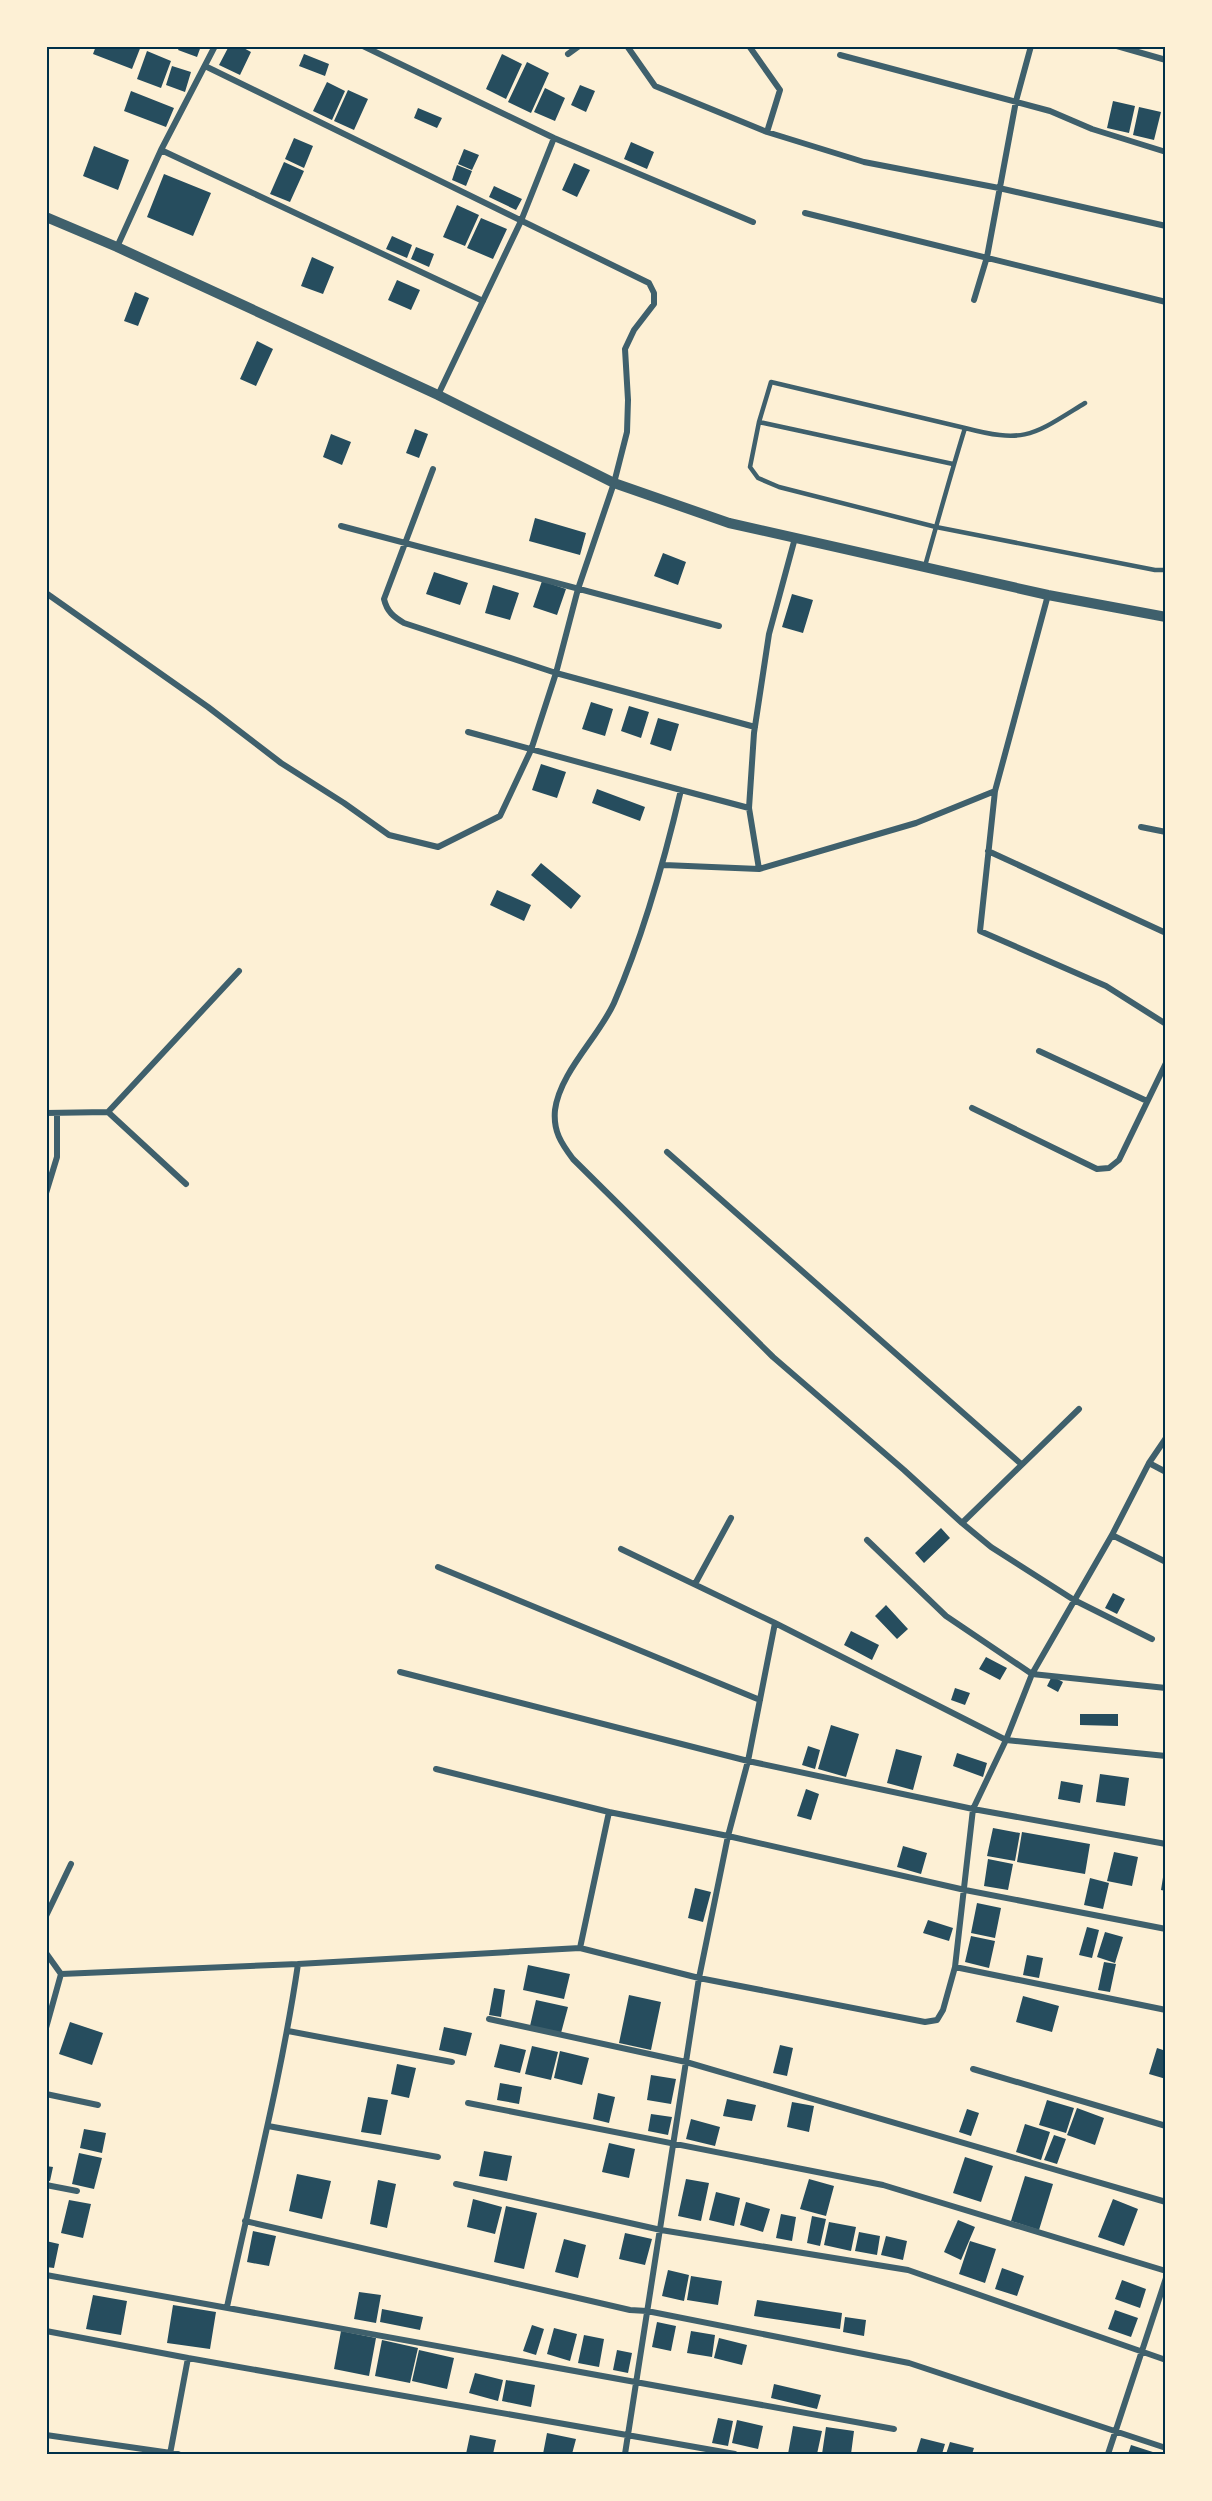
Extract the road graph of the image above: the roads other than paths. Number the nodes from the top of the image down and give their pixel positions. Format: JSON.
{"nodes":[{"id":1,"x":215,"y":46,"type":"edge"},
{"id":2,"x":363,"y":46,"type":"edge"},
{"id":3,"x":579,"y":46,"type":"edge"},
{"id":4,"x":627,"y":46,"type":"edge"},
{"id":5,"x":748,"y":46,"type":"edge"},
{"id":6,"x":1031,"y":46,"type":"edge"},
{"id":7,"x":1117,"y":46,"type":"edge"},
{"id":8,"x":568,"y":54,"type":"dead end"},
{"id":9,"x":840,"y":55,"type":"dead end"},
{"id":10,"x":1166,"y":60,"type":"edge"},
{"id":11,"x":205,"y":66,"type":"junction"},
{"id":12,"x":1016,"y":101,"type":"junction"},
{"id":13,"x":767,"y":132,"type":"junction"},
{"id":14,"x":554,"y":138,"type":"junction"},
{"id":15,"x":160,"y":150,"type":"junction"},
{"id":16,"x":1166,"y":152,"type":"edge"},
{"id":17,"x":999,"y":188,"type":"junction"},
{"id":18,"x":805,"y":213,"type":"dead end"},
{"id":19,"x":48,"y":219,"type":"edge"},
{"id":20,"x":521,"y":221,"type":"junction"},
{"id":21,"x":753,"y":222,"type":"dead end"},
{"id":22,"x":1166,"y":226,"type":"edge"},
{"id":23,"x":117,"y":247,"type":"junction"},
{"id":24,"x":987,"y":257,"type":"junction"},
{"id":25,"x":974,"y":300,"type":"dead end"},
{"id":26,"x":483,"y":301,"type":"junction"},
{"id":27,"x":1166,"y":302,"type":"edge"},
{"id":28,"x":438,"y":394,"type":"junction"},
{"id":29,"x":1085,"y":403,"type":"dead end"},
{"id":30,"x":759,"y":422,"type":"junction"},
{"id":31,"x":965,"y":428,"type":"junction"},
{"id":32,"x":953,"y":464,"type":"junction"},
{"id":33,"x":433,"y":469,"type":"dead end"},
{"id":34,"x":614,"y":483,"type":"junction"},
{"id":35,"x":341,"y":526,"type":"dead end"},
{"id":36,"x":936,"y":527,"type":"junction"},
{"id":37,"x":795,"y":538,"type":"junction"},
{"id":38,"x":404,"y":543,"type":"junction"},
{"id":39,"x":925,"y":566,"type":"junction"},
{"id":40,"x":1166,"y":570,"type":"edge"},
{"id":41,"x":578,"y":589,"type":"junction"},
{"id":42,"x":46,"y":593,"type":"edge"},
{"id":43,"x":1048,"y":595,"type":"junction"},
{"id":44,"x":1166,"y":617,"type":"edge"},
{"id":45,"x":719,"y":626,"type":"dead end"},
{"id":46,"x":556,"y":673,"type":"junction"},
{"id":47,"x":755,"y":727,"type":"junction"},
{"id":48,"x":468,"y":732,"type":"dead end"},
{"id":49,"x":531,"y":750,"type":"junction"},
{"id":50,"x":681,"y":790,"type":"junction"},
{"id":51,"x":995,"y":791,"type":"junction"},
{"id":52,"x":749,"y":808,"type":"junction"},
{"id":53,"x":1141,"y":827,"type":"dead end"},
{"id":54,"x":1166,"y":832,"type":"edge"},
{"id":55,"x":988,"y":851,"type":"junction"},
{"id":56,"x":664,"y":865,"type":"junction"},
{"id":57,"x":759,"y":869,"type":"junction"},
{"id":58,"x":1166,"y":933,"type":"edge"},
{"id":59,"x":239,"y":971,"type":"dead end"},
{"id":60,"x":1166,"y":1024,"type":"edge"},
{"id":61,"x":1039,"y":1051,"type":"dead end"},
{"id":62,"x":1166,"y":1063,"type":"edge"},
{"id":63,"x":1147,"y":1101,"type":"junction"},
{"id":64,"x":972,"y":1108,"type":"dead end"},
{"id":65,"x":108,"y":1112,"type":"junction"},
{"id":66,"x":46,"y":1113,"type":"edge"},
{"id":67,"x":57,"y":1114,"type":"junction"},
{"id":68,"x":667,"y":1152,"type":"dead end"},
{"id":69,"x":186,"y":1184,"type":"dead end"},
{"id":70,"x":46,"y":1193,"type":"edge"},
{"id":71,"x":1079,"y":1409,"type":"dead end"},
{"id":72,"x":1166,"y":1438,"type":"edge"},
{"id":73,"x":1149,"y":1463,"type":"junction"},
{"id":74,"x":1021,"y":1464,"type":"junction"},
{"id":75,"x":1166,"y":1472,"type":"edge"},
{"id":76,"x":731,"y":1518,"type":"dead end"},
{"id":77,"x":962,"y":1523,"type":"junction"},
{"id":78,"x":1112,"y":1535,"type":"junction"},
{"id":79,"x":867,"y":1540,"type":"dead end"},
{"id":80,"x":621,"y":1549,"type":"dead end"},
{"id":81,"x":1166,"y":1562,"type":"edge"},
{"id":82,"x":438,"y":1567,"type":"dead end"},
{"id":83,"x":695,"y":1584,"type":"junction"},
{"id":84,"x":1074,"y":1600,"type":"junction"},
{"id":85,"x":775,"y":1623,"type":"junction"},
{"id":86,"x":1152,"y":1639,"type":"dead end"},
{"id":87,"x":400,"y":1672,"type":"dead end"},
{"id":88,"x":1032,"y":1674,"type":"junction"},
{"id":89,"x":1166,"y":1688,"type":"edge"},
{"id":90,"x":760,"y":1700,"type":"junction"},
{"id":91,"x":1006,"y":1740,"type":"junction"},
{"id":92,"x":1166,"y":1756,"type":"edge"},
{"id":93,"x":748,"y":1761,"type":"junction"},
{"id":94,"x":436,"y":1769,"type":"dead end"},
{"id":95,"x":973,"y":1809,"type":"junction"},
{"id":96,"x":609,"y":1812,"type":"junction"},
{"id":97,"x":728,"y":1836,"type":"junction"},
{"id":98,"x":1166,"y":1844,"type":"edge"},
{"id":99,"x":71,"y":1864,"type":"dead end"},
{"id":100,"x":965,"y":1890,"type":"junction"},
{"id":101,"x":46,"y":1916,"type":"edge"},
{"id":102,"x":1166,"y":1929,"type":"edge"},
{"id":103,"x":580,"y":1948,"type":"junction"},
{"id":104,"x":46,"y":1953,"type":"edge"},
{"id":105,"x":298,"y":1964,"type":"junction"},
{"id":106,"x":955,"y":1966,"type":"junction"},
{"id":107,"x":61,"y":1974,"type":"junction"},
{"id":108,"x":699,"y":1978,"type":"junction"},
{"id":109,"x":1166,"y":2010,"type":"edge"},
{"id":110,"x":489,"y":2019,"type":"dead end"},
{"id":111,"x":46,"y":2028,"type":"edge"},
{"id":112,"x":288,"y":2031,"type":"junction"},
{"id":113,"x":452,"y":2062,"type":"dead end"},
{"id":114,"x":686,"y":2062,"type":"junction"},
{"id":115,"x":973,"y":2069,"type":"dead end"},
{"id":116,"x":46,"y":2094,"type":"edge"},
{"id":117,"x":468,"y":2103,"type":"dead end"},
{"id":118,"x":98,"y":2105,"type":"dead end"},
{"id":119,"x":268,"y":2126,"type":"junction"},
{"id":120,"x":1166,"y":2126,"type":"edge"},
{"id":121,"x":673,"y":2143,"type":"junction"},
{"id":122,"x":438,"y":2157,"type":"dead end"},
{"id":123,"x":456,"y":2184,"type":"dead end"},
{"id":124,"x":46,"y":2185,"type":"edge"},
{"id":125,"x":76,"y":2191,"type":"dead end"},
{"id":126,"x":1166,"y":2202,"type":"edge"},
{"id":127,"x":246,"y":2221,"type":"junction"},
{"id":128,"x":661,"y":2230,"type":"junction"},
{"id":129,"x":1166,"y":2271,"type":"edge"},
{"id":130,"x":46,"y":2275,"type":"edge"},
{"id":131,"x":1166,"y":2278,"type":"edge"},
{"id":132,"x":1164,"y":2287,"type":"edge"},
{"id":133,"x":227,"y":2307,"type":"junction"},
{"id":134,"x":647,"y":2311,"type":"junction"},
{"id":135,"x":46,"y":2331,"type":"edge"},
{"id":136,"x":1142,"y":2350,"type":"junction"},
{"id":137,"x":188,"y":2358,"type":"junction"},
{"id":138,"x":1166,"y":2360,"type":"edge"},
{"id":139,"x":638,"y":2381,"type":"junction"},
{"id":140,"x":894,"y":2429,"type":"dead end"},
{"id":141,"x":1116,"y":2432,"type":"junction"},
{"id":142,"x":628,"y":2434,"type":"junction"},
{"id":143,"x":46,"y":2435,"type":"edge"},
{"id":144,"x":1166,"y":2448,"type":"edge"},
{"id":145,"x":170,"y":2454,"type":"edge"},
{"id":146,"x":178,"y":2454,"type":"edge"},
{"id":147,"x":625,"y":2454,"type":"edge"},
{"id":148,"x":735,"y":2454,"type":"edge"},
{"id":149,"x":1108,"y":2454,"type":"edge"}],
"edges":[{"from":1,"to":11,"type":"street"},
{"from":2,"to":14,"type":"street"},
{"from":3,"to":8,"type":"street"},
{"from":4,"to":13,"type":"street"},
{"from":5,"to":13,"type":"street"},
{"from":6,"to":12,"type":"street"},
{"from":7,"to":10,"type":"street"},
{"from":9,"to":12,"type":"street"},
{"from":11,"to":15,"type":"street"},
{"from":11,"to":20,"type":"street"},
{"from":12,"to":16,"type":"street"},
{"from":12,"to":17,"type":"street"},
{"from":13,"to":17,"type":"street"},
{"from":14,"to":20,"type":"street"},
{"from":14,"to":21,"type":"street"},
{"from":15,"to":23,"type":"street"},
{"from":15,"to":26,"type":"street"},
{"from":17,"to":22,"type":"street"},
{"from":17,"to":24,"type":"street"},
{"from":18,"to":24,"type":"street"},
{"from":19,"to":23,"type":"street"},
{"from":20,"to":26,"type":"street"},
{"from":20,"to":34,"type":"street"},
{"from":23,"to":28,"type":"street"},
{"from":24,"to":25,"type":"street"},
{"from":24,"to":27,"type":"street"},
{"from":26,"to":28,"type":"street"},
{"from":28,"to":34,"type":"street"},
{"from":29,"to":31,"type":"lane"},
{"from":30,"to":31,"type":"lane"},
{"from":30,"to":32,"type":"lane"},
{"from":30,"to":36,"type":"lane"},
{"from":31,"to":32,"type":"lane"},
{"from":32,"to":36,"type":"lane"},
{"from":33,"to":38,"type":"street"},
{"from":34,"to":37,"type":"street"},
{"from":34,"to":41,"type":"street"},
{"from":35,"to":38,"type":"street"},
{"from":36,"to":39,"type":"lane"},
{"from":36,"to":40,"type":"lane"},
{"from":37,"to":39,"type":"street"},
{"from":37,"to":47,"type":"street"},
{"from":38,"to":41,"type":"street"},
{"from":38,"to":46,"type":"street"},
{"from":39,"to":43,"type":"street"},
{"from":41,"to":45,"type":"street"},
{"from":41,"to":46,"type":"street"},
{"from":42,"to":49,"type":"street"},
{"from":43,"to":44,"type":"street"},
{"from":43,"to":51,"type":"street"},
{"from":46,"to":47,"type":"street"},
{"from":46,"to":49,"type":"street"},
{"from":47,"to":52,"type":"street"},
{"from":48,"to":49,"type":"street"},
{"from":49,"to":50,"type":"street"},
{"from":50,"to":52,"type":"street"},
{"from":50,"to":56,"type":"street"},
{"from":51,"to":55,"type":"street"},
{"from":51,"to":57,"type":"street"},
{"from":52,"to":57,"type":"street"},
{"from":53,"to":54,"type":"street"},
{"from":55,"to":58,"type":"street"},
{"from":55,"to":60,"type":"street"},
{"from":56,"to":57,"type":"street"},
{"from":56,"to":77,"type":"street"},
{"from":59,"to":65,"type":"street"},
{"from":61,"to":63,"type":"street"},
{"from":62,"to":63,"type":"street"},
{"from":63,"to":64,"type":"street"},
{"from":65,"to":67,"type":"street"},
{"from":65,"to":69,"type":"street"},
{"from":66,"to":67,"type":"street"},
{"from":67,"to":70,"type":"street"},
{"from":68,"to":74,"type":"street"},
{"from":71,"to":74,"type":"street"},
{"from":72,"to":73,"type":"street"},
{"from":73,"to":75,"type":"street"},
{"from":73,"to":78,"type":"street"},
{"from":74,"to":77,"type":"street"},
{"from":76,"to":83,"type":"street"},
{"from":77,"to":84,"type":"street"},
{"from":78,"to":81,"type":"street"},
{"from":78,"to":84,"type":"street"},
{"from":79,"to":88,"type":"street"},
{"from":80,"to":83,"type":"street"},
{"from":82,"to":90,"type":"street"},
{"from":83,"to":85,"type":"street"},
{"from":84,"to":86,"type":"street"},
{"from":84,"to":88,"type":"street"},
{"from":85,"to":90,"type":"street"},
{"from":85,"to":91,"type":"street"},
{"from":87,"to":93,"type":"street"},
{"from":88,"to":89,"type":"street"},
{"from":88,"to":91,"type":"street"},
{"from":90,"to":93,"type":"street"},
{"from":91,"to":92,"type":"street"},
{"from":91,"to":95,"type":"street"},
{"from":93,"to":95,"type":"street"},
{"from":93,"to":97,"type":"street"},
{"from":94,"to":96,"type":"street"},
{"from":95,"to":98,"type":"street"},
{"from":95,"to":100,"type":"street"},
{"from":96,"to":97,"type":"street"},
{"from":96,"to":103,"type":"street"},
{"from":97,"to":100,"type":"street"},
{"from":97,"to":108,"type":"street"},
{"from":99,"to":101,"type":"street"},
{"from":100,"to":102,"type":"street"},
{"from":100,"to":106,"type":"street"},
{"from":103,"to":105,"type":"street"},
{"from":103,"to":108,"type":"street"},
{"from":104,"to":107,"type":"street"},
{"from":105,"to":107,"type":"street"},
{"from":105,"to":112,"type":"street"},
{"from":106,"to":108,"type":"street"},
{"from":106,"to":109,"type":"street"},
{"from":107,"to":111,"type":"street"},
{"from":108,"to":114,"type":"street"},
{"from":110,"to":114,"type":"street"},
{"from":112,"to":113,"type":"street"},
{"from":112,"to":119,"type":"street"},
{"from":114,"to":121,"type":"street"},
{"from":114,"to":126,"type":"street"},
{"from":115,"to":120,"type":"street"},
{"from":116,"to":118,"type":"street"},
{"from":117,"to":121,"type":"street"},
{"from":119,"to":122,"type":"street"},
{"from":119,"to":127,"type":"street"},
{"from":121,"to":128,"type":"street"},
{"from":121,"to":129,"type":"street"},
{"from":123,"to":128,"type":"street"},
{"from":124,"to":125,"type":"street"},
{"from":127,"to":133,"type":"street"},
{"from":127,"to":134,"type":"street"},
{"from":128,"to":134,"type":"street"},
{"from":128,"to":136,"type":"street"},
{"from":130,"to":133,"type":"street"},
{"from":131,"to":132,"type":"street"},
{"from":132,"to":136,"type":"street"},
{"from":133,"to":139,"type":"street"},
{"from":134,"to":139,"type":"street"},
{"from":134,"to":141,"type":"street"},
{"from":135,"to":137,"type":"street"},
{"from":136,"to":138,"type":"street"},
{"from":136,"to":141,"type":"street"},
{"from":137,"to":142,"type":"street"},
{"from":137,"to":145,"type":"street"},
{"from":139,"to":140,"type":"street"},
{"from":139,"to":142,"type":"street"},
{"from":141,"to":144,"type":"street"},
{"from":141,"to":149,"type":"street"},
{"from":142,"to":147,"type":"street"},
{"from":142,"to":148,"type":"street"},
{"from":143,"to":145,"type":"street"},
{"from":145,"to":146,"type":"street"}]}
